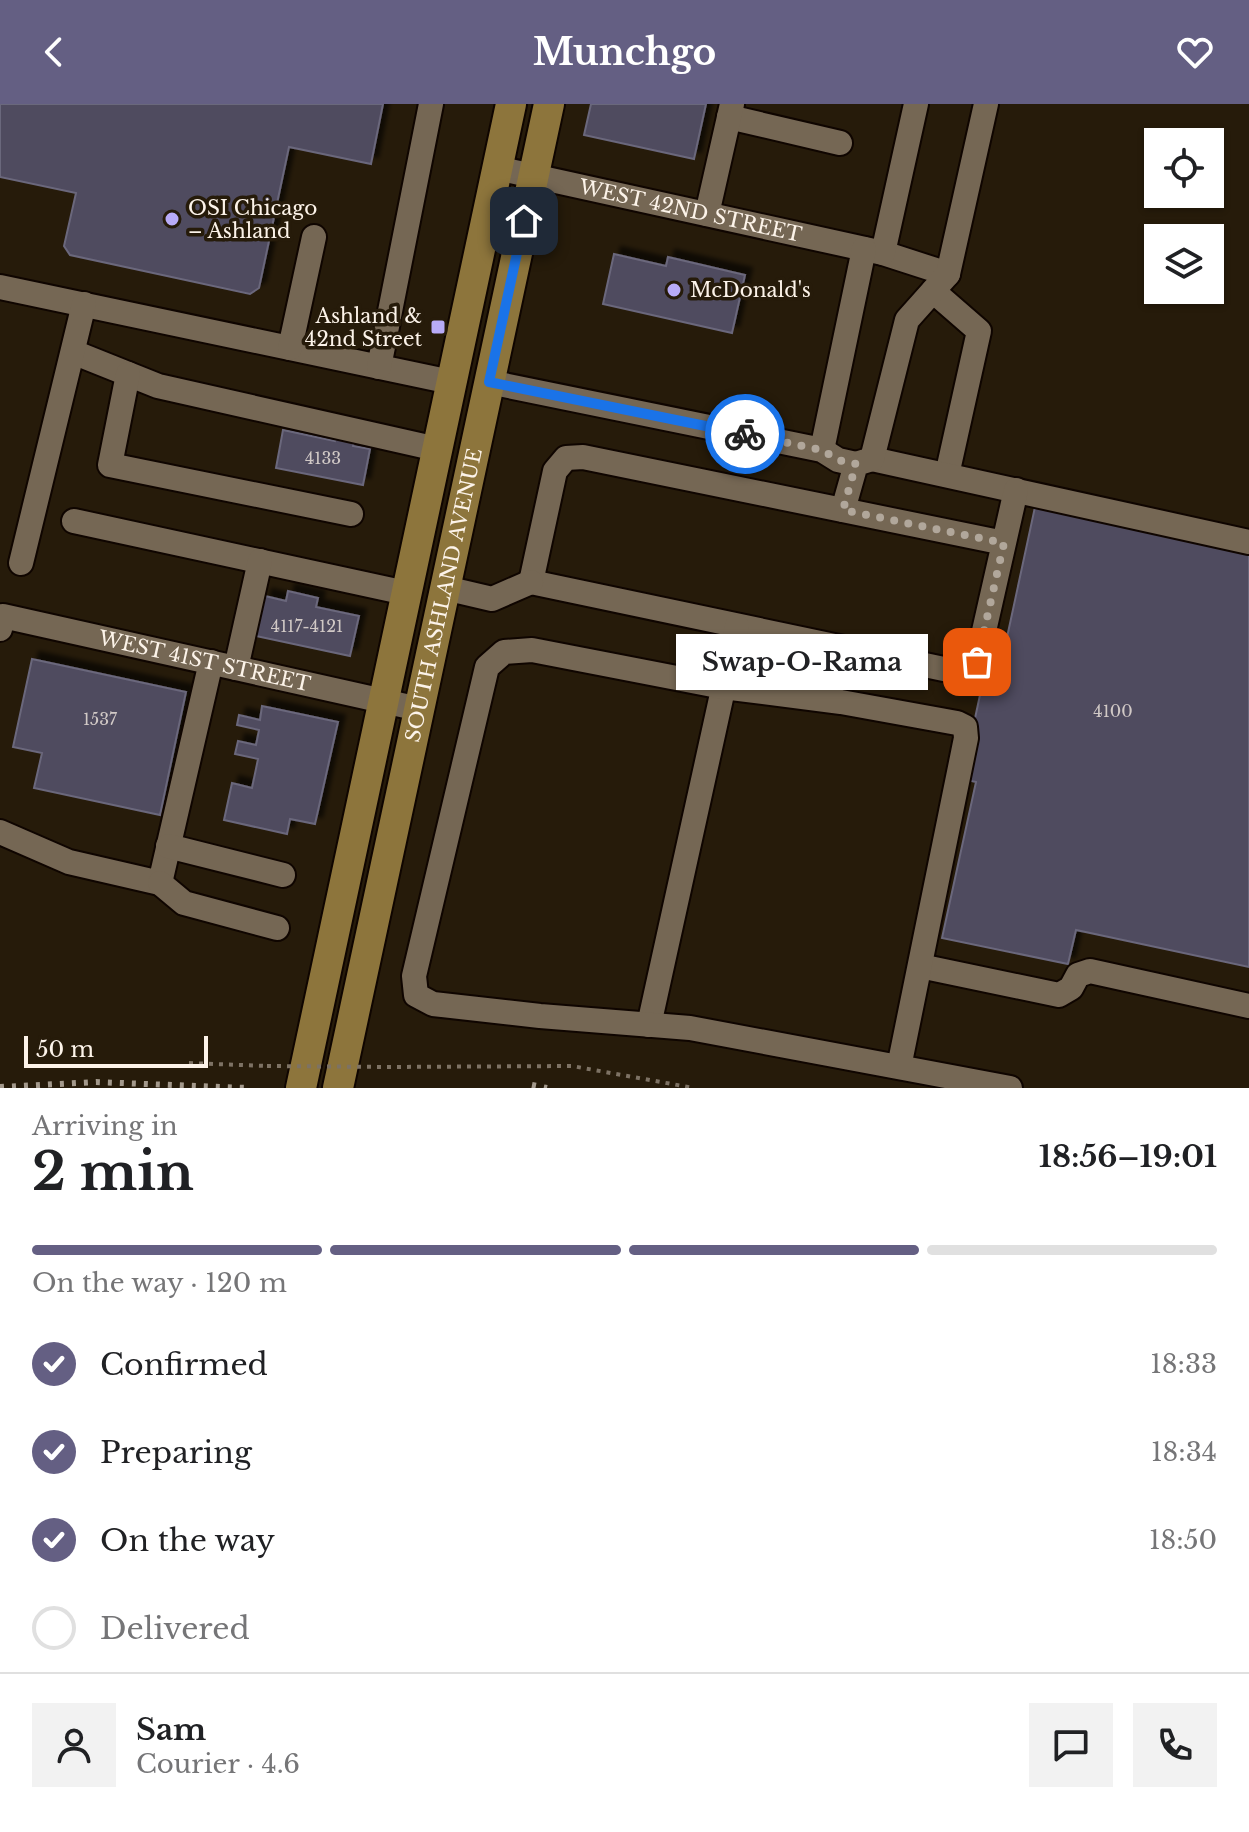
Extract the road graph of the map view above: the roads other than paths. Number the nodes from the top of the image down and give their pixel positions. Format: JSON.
{"nodes":[{"id":1,"x":431,"y":104,"type":"edge"},
{"id":2,"x":511,"y":104,"type":"edge"},
{"id":3,"x":549,"y":104,"type":"edge"},
{"id":4,"x":916,"y":104,"type":"edge"},
{"id":5,"x":986,"y":104,"type":"edge"},
{"id":6,"x":730,"y":110,"type":"edge"},
{"id":7,"x":840,"y":143,"type":"dead end"},
{"id":8,"x":497,"y":168,"type":"junction"},
{"id":9,"x":534,"y":176,"type":"junction"},
{"id":10,"x":707,"y":214,"type":"junction"},
{"id":11,"x":314,"y":237,"type":"dead end"},
{"id":12,"x":874,"y":251,"type":"junction"},
{"id":13,"x":940,"y":283,"type":"junction"},
{"id":14,"x":0,"y":287,"type":"edge"},
{"id":15,"x":84,"y":304,"type":"junction"},
{"id":16,"x":290,"y":348,"type":"junction"},
{"id":17,"x":73,"y":352,"type":"junction"},
{"id":18,"x":379,"y":367,"type":"junction"},
{"id":19,"x":128,"y":374,"type":"junction"},
{"id":20,"x":451,"y":382,"type":"junction"},
{"id":21,"x":489,"y":382,"type":"junction"},
{"id":22,"x":437,"y":449,"type":"junction"},
{"id":23,"x":822,"y":450,"type":"junction"},
{"id":24,"x":864,"y":462,"type":"junction"},
{"id":25,"x":947,"y":475,"type":"junction"},
{"id":26,"x":1016,"y":490,"type":"junction"},
{"id":27,"x":843,"y":510,"type":"junction"},
{"id":28,"x":351,"y":514,"type":"dead end"},
{"id":29,"x":74,"y":521,"type":"dead end"},
{"id":30,"x":1249,"y":542,"type":"edge"},
{"id":31,"x":1004,"y":543,"type":"junction"},
{"id":32,"x":260,"y":561,"type":"junction"},
{"id":33,"x":21,"y":563,"type":"dead end"},
{"id":34,"x":531,"y":582,"type":"junction"},
{"id":35,"x":445,"y":588,"type":"junction"},
{"id":36,"x":406,"y":593,"type":"junction"},
{"id":37,"x":737,"y":626,"type":"junction"},
{"id":38,"x":0,"y":629,"type":"edge"},
{"id":39,"x":211,"y":662,"type":"junction"},
{"id":40,"x":236,"y":668,"type":"junction"},
{"id":41,"x":723,"y":687,"type":"junction"},
{"id":42,"x":383,"y":701,"type":"junction"},
{"id":43,"x":419,"y":709,"type":"junction"},
{"id":44,"x":0,"y":832,"type":"edge"},
{"id":45,"x":168,"y":846,"type":"junction"},
{"id":46,"x":283,"y":875,"type":"dead end"},
{"id":47,"x":160,"y":883,"type":"junction"},
{"id":48,"x":277,"y":928,"type":"dead end"},
{"id":49,"x":920,"y":966,"type":"junction"},
{"id":50,"x":1249,"y":1006,"type":"edge"},
{"id":51,"x":649,"y":1025,"type":"junction"},
{"id":52,"x":899,"y":1067,"type":"junction"},
{"id":53,"x":301,"y":1088,"type":"edge"},
{"id":54,"x":338,"y":1088,"type":"edge"},
{"id":55,"x":1010,"y":1088,"type":"edge"}],
"edges":[{"from":1,"to":18,"type":"street"},
{"from":2,"to":8,"type":"main road","name":"SOUTH ASHLAND AVENUE"},
{"from":3,"to":9,"type":"main road","name":"SOUTH ASHLAND AVENUE"},
{"from":4,"to":12,"type":"street"},
{"from":5,"to":13,"type":"street"},
{"from":6,"to":7,"type":"street"},
{"from":6,"to":10,"type":"street"},
{"from":8,"to":9,"type":"street","name":"WEST 42ND STREET"},
{"from":8,"to":20,"type":"main road","name":"SOUTH ASHLAND AVENUE"},
{"from":9,"to":10,"type":"street","name":"WEST 42ND STREET"},
{"from":9,"to":21,"type":"main road","name":"SOUTH ASHLAND AVENUE"},
{"from":10,"to":12,"type":"street","name":"WEST 42ND STREET"},
{"from":11,"to":16,"type":"street"},
{"from":12,"to":13,"type":"street","name":"WEST 42ND STREET"},
{"from":12,"to":23,"type":"street"},
{"from":13,"to":24,"type":"street"},
{"from":13,"to":25,"type":"street"},
{"from":14,"to":15,"type":"street"},
{"from":15,"to":16,"type":"street"},
{"from":15,"to":17,"type":"street"},
{"from":16,"to":18,"type":"street"},
{"from":17,"to":19,"type":"street"},
{"from":17,"to":33,"type":"street"},
{"from":18,"to":20,"type":"street"},
{"from":19,"to":22,"type":"street"},
{"from":19,"to":28,"type":"street"},
{"from":20,"to":22,"type":"main road","name":"SOUTH ASHLAND AVENUE"},
{"from":21,"to":23,"type":"street"},
{"from":21,"to":35,"type":"main road","name":"SOUTH ASHLAND AVENUE"},
{"from":22,"to":36,"type":"main road","name":"SOUTH ASHLAND AVENUE"},
{"from":23,"to":24,"type":"street"},
{"from":24,"to":25,"type":"street"},
{"from":24,"to":27,"type":"street"},
{"from":25,"to":26,"type":"street"},
{"from":26,"to":30,"type":"street"},
{"from":26,"to":31,"type":"street"},
{"from":27,"to":31,"type":"street"},
{"from":27,"to":34,"type":"street"},
{"from":29,"to":32,"type":"street"},
{"from":31,"to":37,"type":"street"},
{"from":32,"to":36,"type":"street"},
{"from":32,"to":40,"type":"street"},
{"from":34,"to":35,"type":"street"},
{"from":34,"to":37,"type":"street"},
{"from":35,"to":43,"type":"main road","name":"SOUTH ASHLAND AVENUE"},
{"from":36,"to":42,"type":"main road","name":"SOUTH ASHLAND AVENUE"},
{"from":37,"to":41,"type":"street"},
{"from":38,"to":39,"type":"street","name":"WEST 41ST STREET"},
{"from":39,"to":40,"type":"street","name":"WEST 41ST STREET"},
{"from":39,"to":45,"type":"street"},
{"from":40,"to":42,"type":"street","name":"WEST 41ST STREET"},
{"from":41,"to":49,"type":"street"},
{"from":41,"to":51,"type":"street"},
{"from":41,"to":51,"type":"street"},
{"from":42,"to":43,"type":"street","name":"WEST 41ST STREET"},
{"from":42,"to":53,"type":"main road","name":"SOUTH ASHLAND AVENUE"},
{"from":43,"to":54,"type":"main road","name":"SOUTH ASHLAND AVENUE"},
{"from":44,"to":47,"type":"street"},
{"from":45,"to":46,"type":"street"},
{"from":45,"to":47,"type":"street"},
{"from":47,"to":48,"type":"street"},
{"from":49,"to":50,"type":"street"},
{"from":49,"to":52,"type":"street"},
{"from":51,"to":52,"type":"street"},
{"from":52,"to":55,"type":"street"}]}
